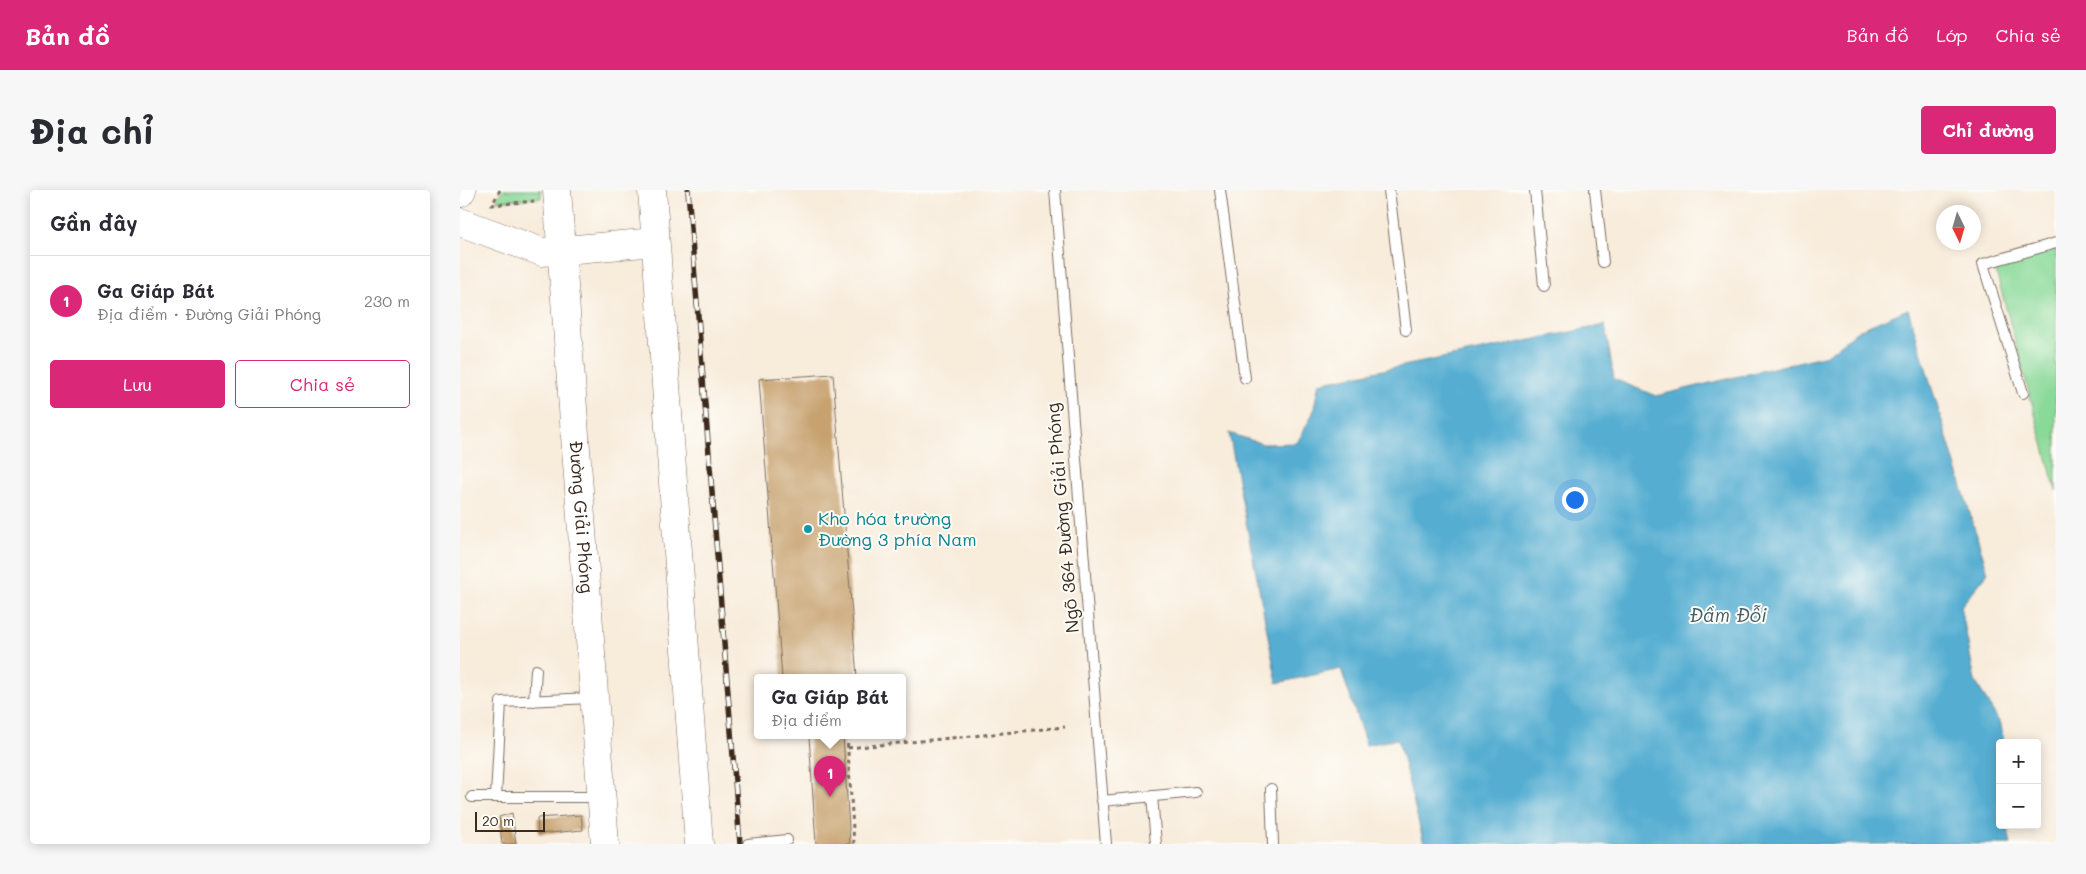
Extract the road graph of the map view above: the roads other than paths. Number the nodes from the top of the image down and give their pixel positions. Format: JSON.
{"nodes":[{"id":1,"x":462,"y":190,"type":"edge"},
{"id":2,"x":652,"y":190,"type":"edge"},
{"id":3,"x":1055,"y":190,"type":"edge"},
{"id":4,"x":1220,"y":190,"type":"edge"},
{"id":5,"x":1389,"y":190,"type":"edge"},
{"id":6,"x":1535,"y":190,"type":"edge"},
{"id":7,"x":1595,"y":190,"type":"edge"},
{"id":8,"x":460,"y":193,"type":"edge"},
{"id":9,"x":548,"y":196,"type":"edge"},
{"id":10,"x":460,"y":209,"type":"edge"},
{"id":11,"x":460,"y":222,"type":"edge"},
{"id":12,"x":655,"y":242,"type":"junction"},
{"id":13,"x":2056,"y":243,"type":"edge"},
{"id":14,"x":562,"y":249,"type":"junction"},
{"id":15,"x":1602,"y":262,"type":"dead end"},
{"id":16,"x":1544,"y":286,"type":"dead end"},
{"id":17,"x":1406,"y":330,"type":"dead end"},
{"id":18,"x":1245,"y":378,"type":"dead end"},
{"id":19,"x":2023,"y":393,"type":"dead end"},
{"id":20,"x":536,"y":670,"type":"dead end"},
{"id":21,"x":595,"y":698,"type":"junction"},
{"id":22,"x":534,"y":701,"type":"junction"},
{"id":23,"x":1270,"y":790,"type":"dead end"},
{"id":24,"x":1196,"y":792,"type":"dead end"},
{"id":25,"x":1152,"y":796,"type":"junction"},
{"id":26,"x":496,"y":797,"type":"junction"},
{"id":27,"x":472,"y":798,"type":"dead end"},
{"id":28,"x":602,"y":798,"type":"junction"},
{"id":29,"x":1102,"y":801,"type":"junction"},
{"id":30,"x":787,"y":840,"type":"dead end"},
{"id":31,"x":604,"y":844,"type":"edge"},
{"id":32,"x":698,"y":844,"type":"edge"},
{"id":33,"x":748,"y":844,"type":"edge"},
{"id":34,"x":1106,"y":844,"type":"edge"},
{"id":35,"x":1156,"y":844,"type":"edge"},
{"id":36,"x":1273,"y":844,"type":"edge"}],
"edges":[{"from":1,"to":8,"type":"main road"},
{"from":2,"to":12,"type":"main road"},
{"from":3,"to":29,"type":"lane","name":"Ngõ 364 Đường Giải Phóng"},
{"from":4,"to":18,"type":"lane"},
{"from":5,"to":17,"type":"lane"},
{"from":6,"to":16,"type":"lane"},
{"from":7,"to":15,"type":"lane"},
{"from":9,"to":14,"type":"main road","name":"Đường Giải Phóng"},
{"from":10,"to":14,"type":"main road"},
{"from":11,"to":14,"type":"main road"},
{"from":12,"to":14,"type":"main road"},
{"from":12,"to":32,"type":"main road"},
{"from":13,"to":19,"type":"lane"},
{"from":14,"to":21,"type":"main road","name":"Đường Giải Phóng"},
{"from":20,"to":22,"type":"lane"},
{"from":21,"to":22,"type":"lane"},
{"from":21,"to":28,"type":"main road","name":"Đường Giải Phóng"},
{"from":22,"to":26,"type":"lane"},
{"from":23,"to":36,"type":"lane"},
{"from":24,"to":25,"type":"lane"},
{"from":25,"to":29,"type":"lane"},
{"from":25,"to":35,"type":"lane"},
{"from":26,"to":27,"type":"lane"},
{"from":26,"to":28,"type":"lane"},
{"from":28,"to":31,"type":"main road","name":"Đường Giải Phóng"},
{"from":29,"to":34,"type":"lane","name":"Ngõ 364 Đường Giải Phóng"},
{"from":30,"to":33,"type":"lane"}]}
